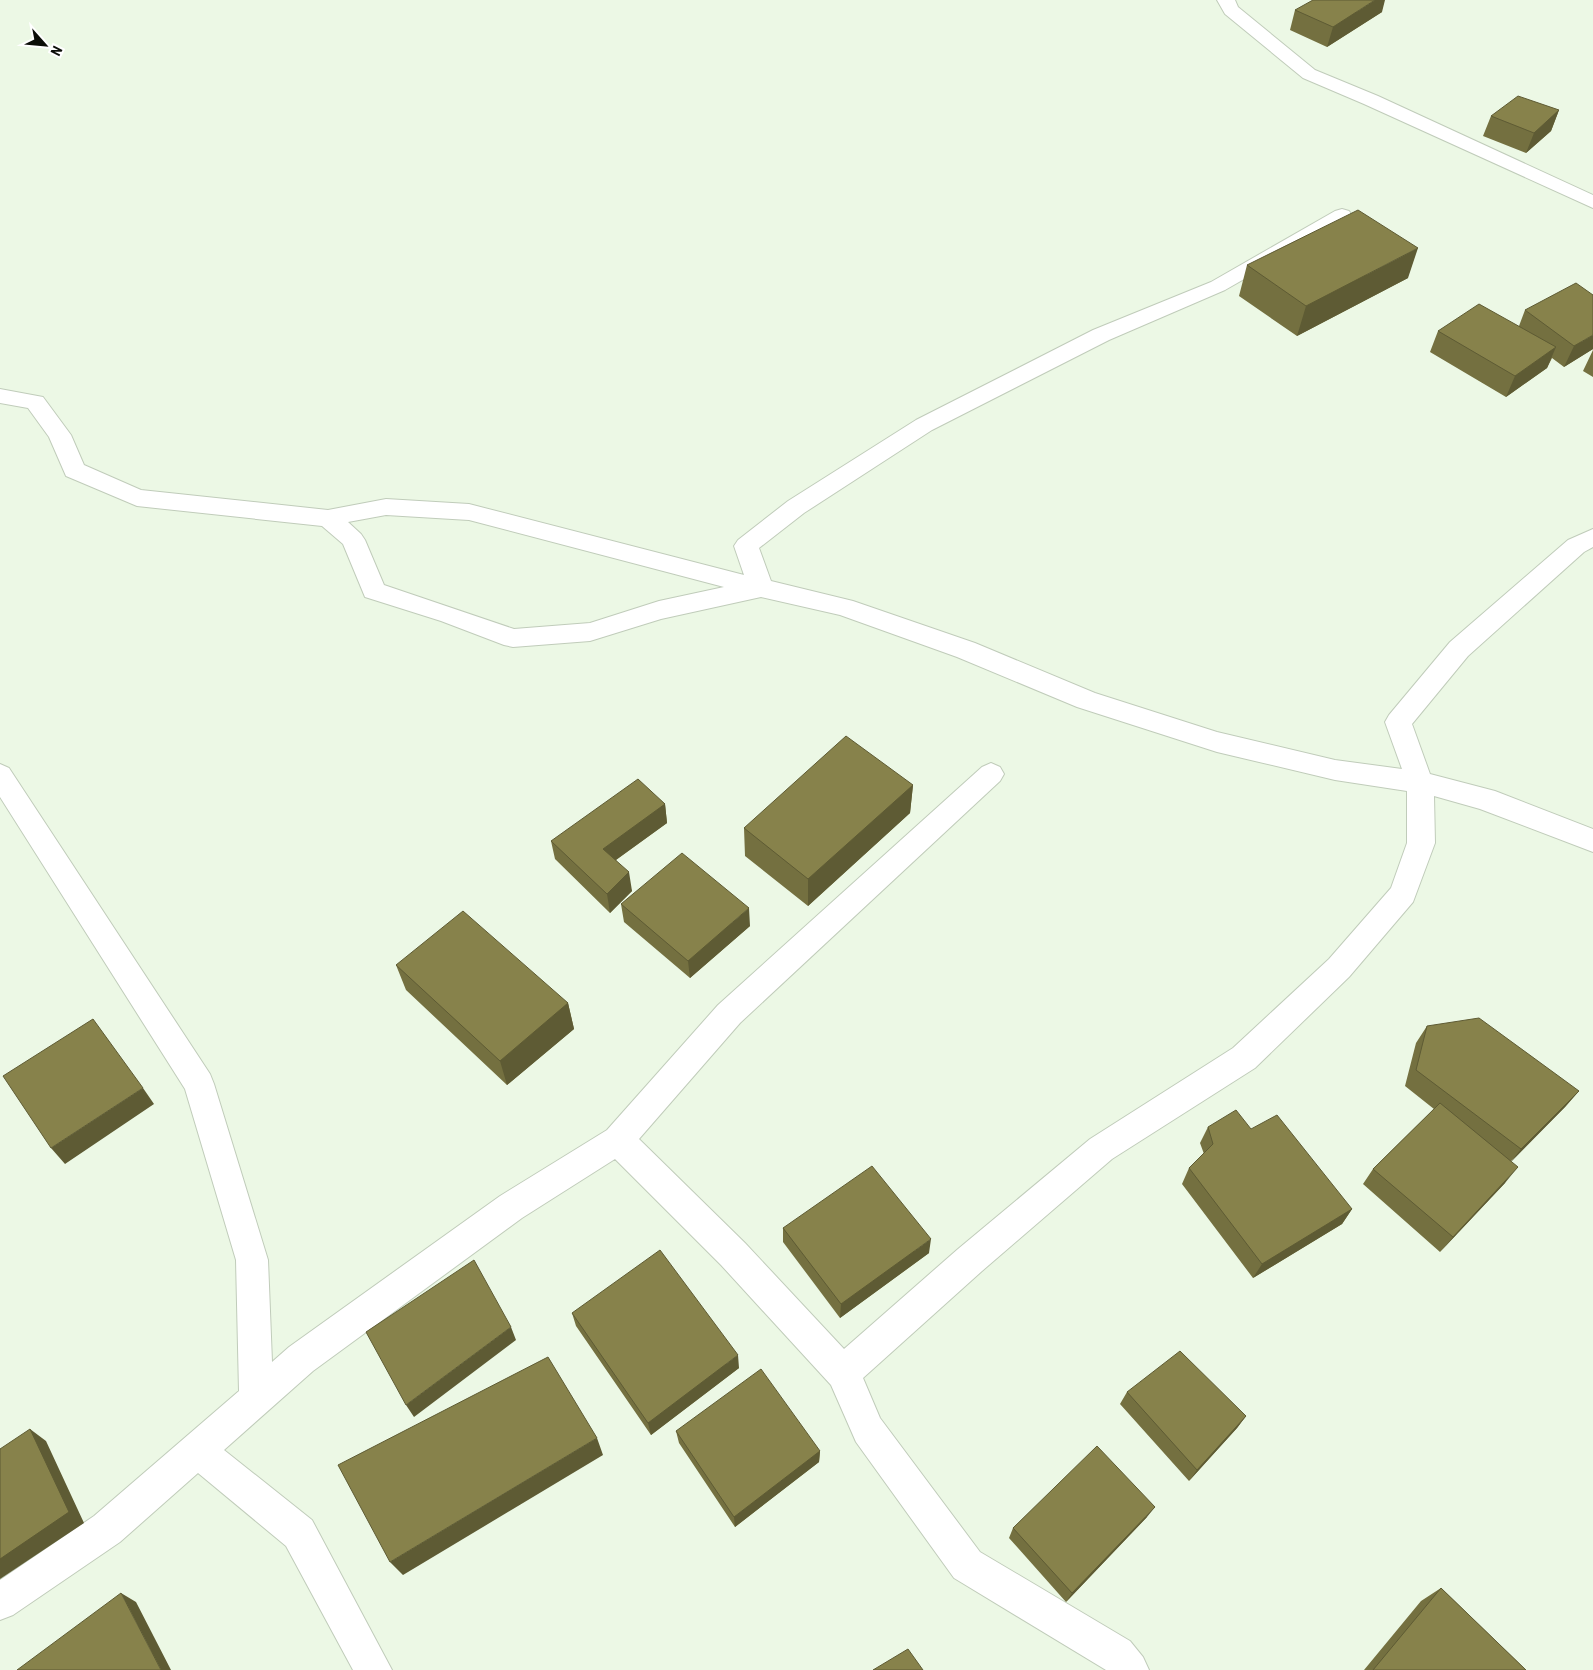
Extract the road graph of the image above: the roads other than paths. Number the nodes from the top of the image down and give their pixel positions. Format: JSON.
{"nodes":[{"id":1,"x":1225,"y":1,"type":"edge"},
{"id":2,"x":1593,"y":202,"type":"edge"},
{"id":3,"x":1342,"y":216,"type":"edge"},
{"id":4,"x":0,"y":396,"type":"edge"},
{"id":5,"x":328,"y":518,"type":"junction"},
{"id":6,"x":1593,"y":537,"type":"edge"},
{"id":7,"x":761,"y":588,"type":"junction"},
{"id":8,"x":991,"y":774,"type":"dead end"},
{"id":9,"x":0,"y":775,"type":"edge"},
{"id":10,"x":1420,"y":782,"type":"junction"},
{"id":11,"x":1593,"y":841,"type":"edge"},
{"id":12,"x":618,"y":1140,"type":"junction"},
{"id":13,"x":843,"y":1373,"type":"junction"},
{"id":14,"x":256,"y":1399,"type":"junction"},
{"id":15,"x":197,"y":1450,"type":"junction"},
{"id":16,"x":0,"y":1602,"type":"edge"},
{"id":17,"x":373,"y":1670,"type":"edge"},
{"id":18,"x":1130,"y":1670,"type":"edge"}],
"edges":[{"from":1,"to":2,"type":"street"},
{"from":3,"to":7,"type":"street"},
{"from":4,"to":5,"type":"street"},
{"from":5,"to":7,"type":"street"},
{"from":5,"to":7,"type":"street"},
{"from":6,"to":10,"type":"street"},
{"from":7,"to":10,"type":"street"},
{"from":8,"to":12,"type":"street"},
{"from":9,"to":14,"type":"street"},
{"from":10,"to":11,"type":"street"},
{"from":10,"to":13,"type":"street"},
{"from":12,"to":13,"type":"street"},
{"from":12,"to":14,"type":"street"},
{"from":13,"to":18,"type":"street"},
{"from":14,"to":15,"type":"street"},
{"from":15,"to":16,"type":"street"},
{"from":15,"to":17,"type":"street"}]}
